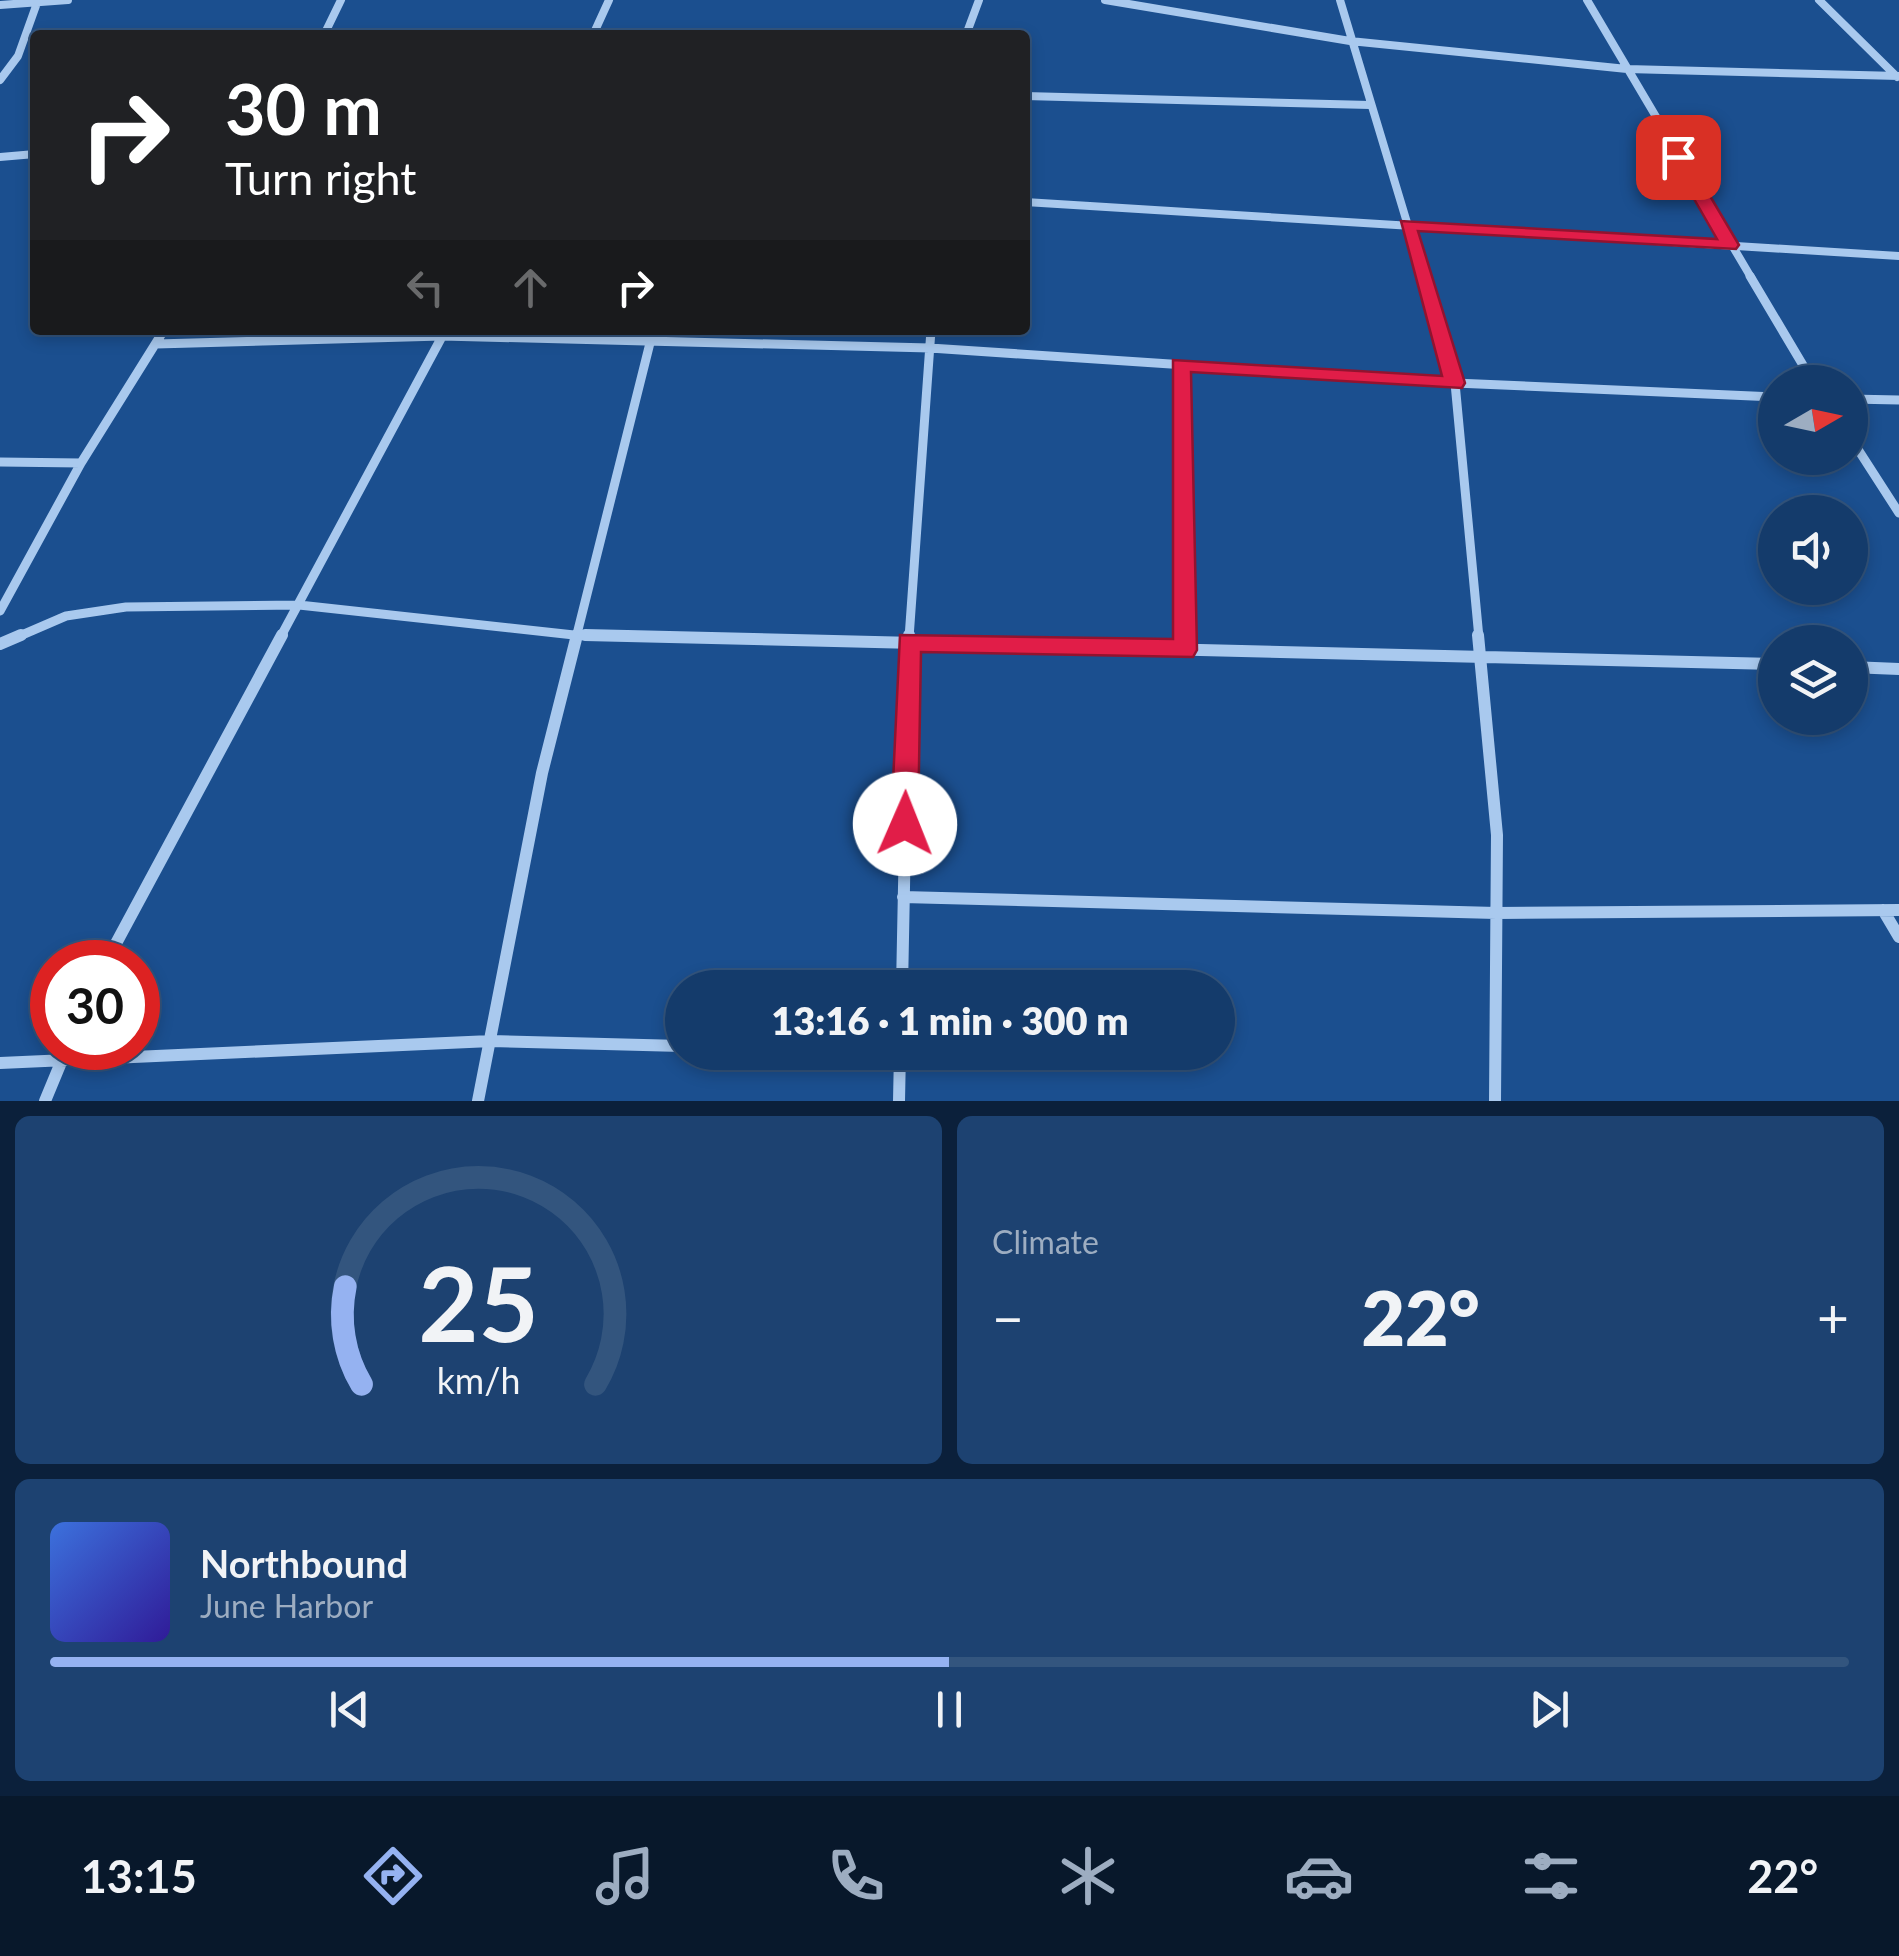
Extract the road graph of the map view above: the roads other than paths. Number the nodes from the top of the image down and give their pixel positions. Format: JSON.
{"nodes":[{"id":1,"x":68,"y":0,"type":"edge"},
{"id":2,"x":341,"y":0,"type":"edge"},
{"id":3,"x":609,"y":0,"type":"edge"},
{"id":4,"x":979,"y":0,"type":"edge"},
{"id":5,"x":1105,"y":0,"type":"edge"},
{"id":6,"x":1340,"y":0,"type":"edge"},
{"id":7,"x":1587,"y":0,"type":"edge"},
{"id":8,"x":1820,"y":0,"type":"edge"},
{"id":9,"x":37,"y":3,"type":"junction"},
{"id":10,"x":0,"y":5,"type":"edge"},
{"id":11,"x":326,"y":30,"type":"edge"},
{"id":12,"x":596,"y":30,"type":"edge"},
{"id":13,"x":968,"y":30,"type":"edge"},
{"id":14,"x":1350,"y":41,"type":"junction"},
{"id":15,"x":1627,"y":69,"type":"junction"},
{"id":16,"x":1898,"y":77,"type":"edge"},
{"id":17,"x":0,"y":80,"type":"edge"},
{"id":18,"x":1030,"y":96,"type":"edge"},
{"id":19,"x":1370,"y":105,"type":"junction"},
{"id":20,"x":30,"y":154,"type":"edge"},
{"id":21,"x":0,"y":157,"type":"edge"},
{"id":22,"x":1030,"y":202,"type":"edge"},
{"id":23,"x":1407,"y":225,"type":"junction"},
{"id":24,"x":1730,"y":245,"type":"junction"},
{"id":25,"x":1899,"y":256,"type":"edge"},
{"id":26,"x":161,"y":335,"type":"edge"},
{"id":27,"x":392,"y":335,"type":"edge"},
{"id":28,"x":443,"y":335,"type":"edge"},
{"id":29,"x":503,"y":335,"type":"edge"},
{"id":30,"x":931,"y":335,"type":"edge"},
{"id":31,"x":651,"y":340,"type":"junction"},
{"id":32,"x":156,"y":344,"type":"junction"},
{"id":33,"x":930,"y":348,"type":"junction"},
{"id":34,"x":1180,"y":365,"type":"junction"},
{"id":35,"x":1804,"y":365,"type":"edge"},
{"id":36,"x":1455,"y":383,"type":"junction"},
{"id":37,"x":1758,"y":396,"type":"edge"},
{"id":38,"x":1868,"y":399,"type":"edge"},
{"id":39,"x":1899,"y":400,"type":"edge"},
{"id":40,"x":0,"y":462,"type":"edge"},
{"id":41,"x":81,"y":463,"type":"junction"},
{"id":42,"x":1868,"y":465,"type":"edge"},
{"id":43,"x":1899,"y":512,"type":"edge"},
{"id":44,"x":299,"y":605,"type":"junction"},
{"id":45,"x":0,"y":611,"type":"edge"},
{"id":46,"x":574,"y":635,"type":"junction"},
{"id":47,"x":909,"y":642,"type":"junction"},
{"id":48,"x":0,"y":644,"type":"edge"},
{"id":49,"x":1185,"y":650,"type":"junction"},
{"id":50,"x":1482,"y":654,"type":"junction"},
{"id":51,"x":1758,"y":663,"type":"edge"},
{"id":52,"x":1868,"y":667,"type":"edge"},
{"id":53,"x":1899,"y":668,"type":"edge"},
{"id":54,"x":903,"y":897,"type":"junction"},
{"id":55,"x":1883,"y":910,"type":"junction"},
{"id":56,"x":1899,"y":910,"type":"edge"},
{"id":57,"x":1496,"y":912,"type":"junction"},
{"id":58,"x":1899,"y":937,"type":"edge"},
{"id":59,"x":118,"y":940,"type":"edge"},
{"id":60,"x":902,"y":970,"type":"edge"},
{"id":61,"x":491,"y":1042,"type":"junction"},
{"id":62,"x":665,"y":1046,"type":"edge"},
{"id":63,"x":160,"y":1051,"type":"edge"},
{"id":64,"x":30,"y":1058,"type":"edge"},
{"id":65,"x":0,"y":1062,"type":"edge"},
{"id":66,"x":59,"y":1070,"type":"edge"},
{"id":67,"x":900,"y":1070,"type":"edge"},
{"id":68,"x":46,"y":1101,"type":"edge"},
{"id":69,"x":478,"y":1101,"type":"edge"},
{"id":70,"x":900,"y":1101,"type":"edge"},
{"id":71,"x":1494,"y":1101,"type":"edge"}],
"edges":[{"from":1,"to":9,"type":"street"},
{"from":2,"to":11,"type":"street"},
{"from":3,"to":12,"type":"street"},
{"from":4,"to":13,"type":"street"},
{"from":5,"to":14,"type":"street"},
{"from":6,"to":14,"type":"street"},
{"from":7,"to":15,"type":"street"},
{"from":8,"to":16,"type":"street"},
{"from":9,"to":10,"type":"street"},
{"from":9,"to":17,"type":"street"},
{"from":14,"to":15,"type":"street"},
{"from":14,"to":19,"type":"street"},
{"from":15,"to":16,"type":"street"},
{"from":15,"to":24,"type":"street"},
{"from":18,"to":19,"type":"street"},
{"from":19,"to":23,"type":"street"},
{"from":20,"to":21,"type":"street"},
{"from":22,"to":23,"type":"street"},
{"from":23,"to":24,"type":"street"},
{"from":23,"to":36,"type":"street"},
{"from":24,"to":25,"type":"street"},
{"from":24,"to":35,"type":"street"},
{"from":26,"to":32,"type":"street"},
{"from":27,"to":32,"type":"street"},
{"from":28,"to":44,"type":"street"},
{"from":29,"to":31,"type":"street"},
{"from":30,"to":33,"type":"street"},
{"from":31,"to":33,"type":"street"},
{"from":31,"to":46,"type":"street"},
{"from":32,"to":41,"type":"street"},
{"from":33,"to":34,"type":"street"},
{"from":33,"to":47,"type":"street"},
{"from":34,"to":36,"type":"street"},
{"from":34,"to":49,"type":"street"},
{"from":36,"to":37,"type":"street"},
{"from":36,"to":50,"type":"street"},
{"from":38,"to":39,"type":"street"},
{"from":40,"to":41,"type":"street"},
{"from":41,"to":45,"type":"street"},
{"from":42,"to":43,"type":"street"},
{"from":44,"to":46,"type":"street"},
{"from":44,"to":48,"type":"street"},
{"from":44,"to":59,"type":"street"},
{"from":46,"to":47,"type":"street"},
{"from":46,"to":61,"type":"street"},
{"from":47,"to":49,"type":"street"},
{"from":47,"to":54,"type":"street"},
{"from":49,"to":50,"type":"street"},
{"from":50,"to":51,"type":"street"},
{"from":50,"to":57,"type":"street"},
{"from":52,"to":53,"type":"street"},
{"from":54,"to":57,"type":"street"},
{"from":54,"to":60,"type":"street"},
{"from":55,"to":56,"type":"street"},
{"from":55,"to":57,"type":"street"},
{"from":55,"to":58,"type":"street"},
{"from":57,"to":71,"type":"street"},
{"from":61,"to":62,"type":"street"},
{"from":61,"to":63,"type":"street"},
{"from":61,"to":69,"type":"street"},
{"from":64,"to":65,"type":"street"},
{"from":66,"to":68,"type":"street"},
{"from":67,"to":70,"type":"street"}]}
